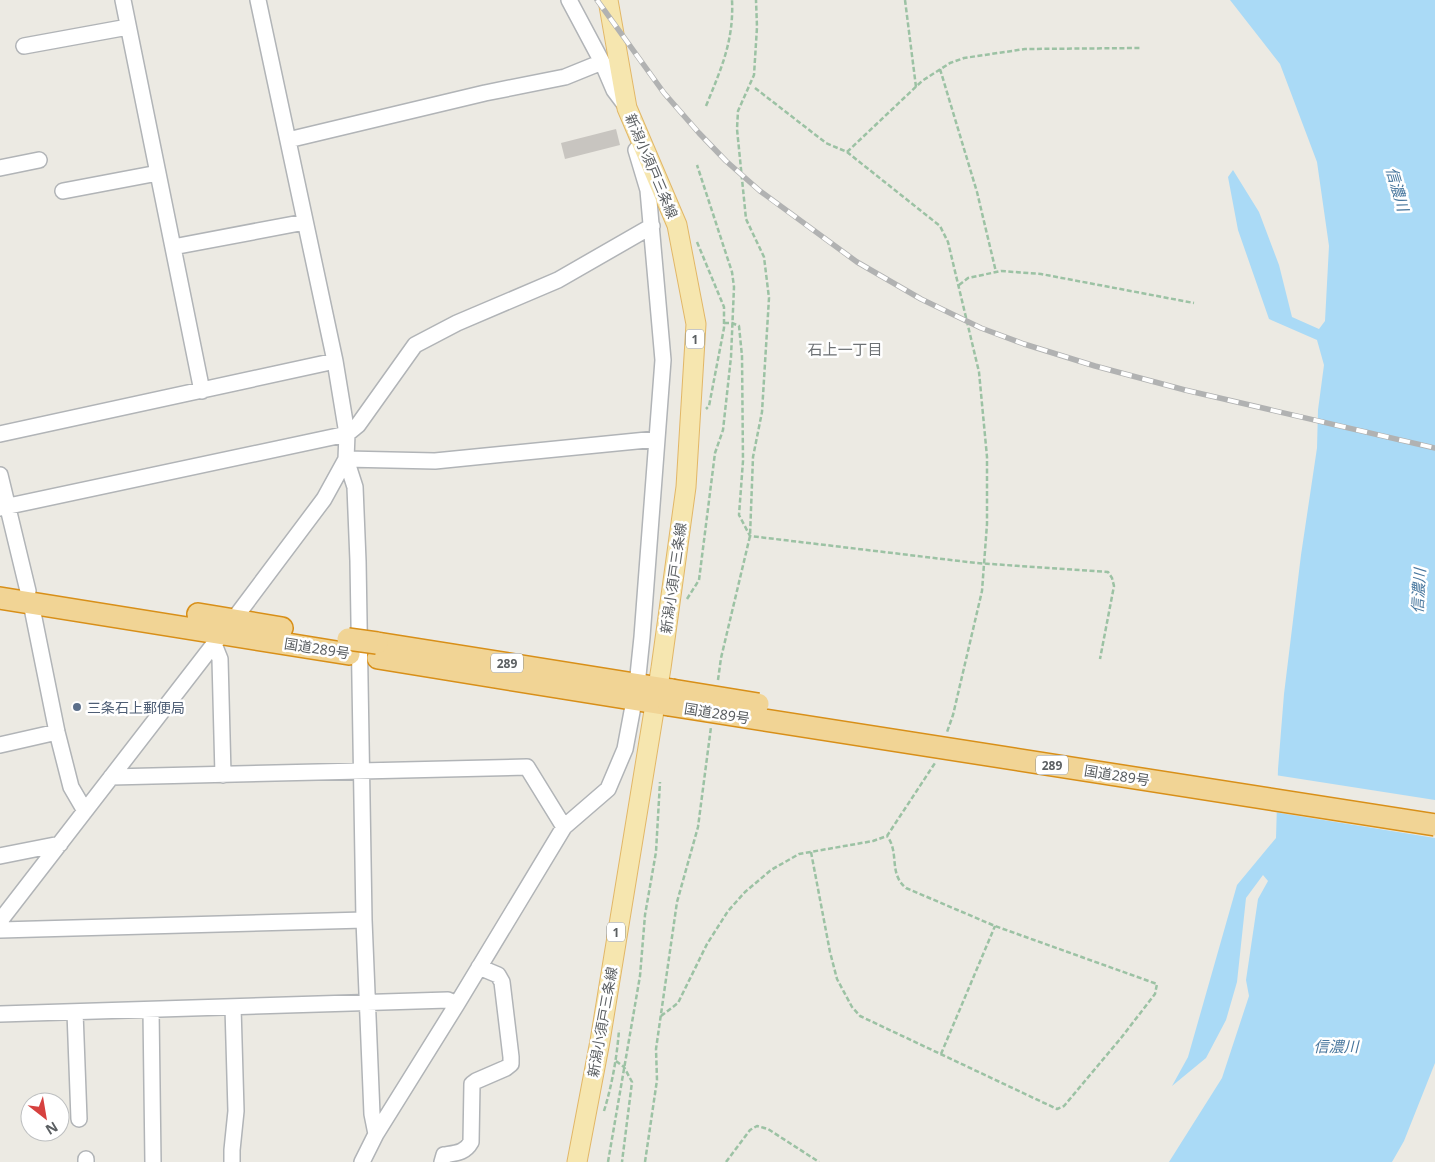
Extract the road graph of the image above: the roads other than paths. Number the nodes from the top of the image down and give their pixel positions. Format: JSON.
{"nodes":[{"id":1,"x":123,"y":0,"type":"edge"},
{"id":2,"x":258,"y":0,"type":"edge"},
{"id":3,"x":569,"y":0,"type":"edge"},
{"id":4,"x":608,"y":0,"type":"edge"},
{"id":5,"x":128,"y":26,"type":"junction"},
{"id":6,"x":24,"y":46,"type":"dead end"},
{"id":7,"x":602,"y":62,"type":"junction"},
{"id":8,"x":627,"y":108,"type":"junction"},
{"id":9,"x":288,"y":140,"type":"junction"},
{"id":10,"x":39,"y":160,"type":"dead end"},
{"id":11,"x":0,"y":168,"type":"edge"},
{"id":12,"x":158,"y":173,"type":"junction"},
{"id":13,"x":63,"y":191,"type":"dead end"},
{"id":14,"x":306,"y":222,"type":"junction"},
{"id":15,"x":652,"y":226,"type":"junction"},
{"id":16,"x":173,"y":247,"type":"junction"},
{"id":17,"x":335,"y":361,"type":"junction"},
{"id":18,"x":202,"y":391,"type":"junction"},
{"id":19,"x":0,"y":434,"type":"edge"},
{"id":20,"x":347,"y":434,"type":"junction"},
{"id":21,"x":657,"y":439,"type":"junction"},
{"id":22,"x":346,"y":459,"type":"junction"},
{"id":23,"x":0,"y":475,"type":"edge"},
{"id":24,"x":4,"y":507,"type":"edge"},
{"id":25,"x":0,"y":586,"type":"edge"},
{"id":26,"x":30,"y":597,"type":"junction"},
{"id":27,"x":0,"y":598,"type":"edge"},
{"id":28,"x":224,"y":632,"type":"junction"},
{"id":29,"x":654,"y":695,"type":"junction"},
{"id":30,"x":57,"y":732,"type":"junction"},
{"id":31,"x":0,"y":745,"type":"edge"},
{"id":32,"x":360,"y":772,"type":"junction"},
{"id":33,"x":223,"y":775,"type":"junction"},
{"id":34,"x":111,"y":777,"type":"junction"},
{"id":35,"x":85,"y":811,"type":"junction"},
{"id":36,"x":1435,"y":812,"type":"edge"},
{"id":37,"x":1435,"y":825,"type":"edge"},
{"id":38,"x":564,"y":826,"type":"junction"},
{"id":39,"x":60,"y":844,"type":"junction"},
{"id":40,"x":0,"y":856,"type":"edge"},
{"id":41,"x":364,"y":920,"type":"junction"},
{"id":42,"x":0,"y":921,"type":"edge"},
{"id":43,"x":0,"y":930,"type":"edge"},
{"id":44,"x":480,"y":967,"type":"junction"},
{"id":45,"x":367,"y":1002,"type":"junction"},
{"id":46,"x":458,"y":1004,"type":"junction"},
{"id":47,"x":232,"y":1007,"type":"junction"},
{"id":48,"x":151,"y":1010,"type":"junction"},
{"id":49,"x":75,"y":1012,"type":"junction"},
{"id":50,"x":0,"y":1014,"type":"edge"},
{"id":51,"x":79,"y":1119,"type":"dead end"},
{"id":52,"x":376,"y":1134,"type":"junction"},
{"id":53,"x":153,"y":1162,"type":"edge"},
{"id":54,"x":232,"y":1162,"type":"edge"},
{"id":55,"x":362,"y":1162,"type":"edge"},
{"id":56,"x":442,"y":1162,"type":"edge"},
{"id":57,"x":577,"y":1162,"type":"edge"}],
"edges":[{"from":1,"to":5,"type":"street"},
{"from":2,"to":9,"type":"street"},
{"from":3,"to":7,"type":"street"},
{"from":4,"to":8,"type":"main road","name":"新潟小須戸三条線","number":"1"},
{"from":5,"to":6,"type":"street"},
{"from":5,"to":12,"type":"street"},
{"from":7,"to":8,"type":"street"},
{"from":7,"to":9,"type":"street"},
{"from":8,"to":15,"type":"street"},
{"from":8,"to":29,"type":"main road","name":"新潟小須戸三条線","number":"1"},
{"from":9,"to":14,"type":"street"},
{"from":10,"to":11,"type":"street"},
{"from":12,"to":13,"type":"street"},
{"from":12,"to":16,"type":"street"},
{"from":14,"to":16,"type":"street"},
{"from":14,"to":17,"type":"street"},
{"from":15,"to":20,"type":"street"},
{"from":15,"to":21,"type":"street"},
{"from":16,"to":18,"type":"street"},
{"from":17,"to":18,"type":"street"},
{"from":17,"to":20,"type":"street"},
{"from":18,"to":19,"type":"street"},
{"from":20,"to":22,"type":"street"},
{"from":20,"to":24,"type":"street"},
{"from":21,"to":22,"type":"street"},
{"from":21,"to":29,"type":"street"},
{"from":22,"to":28,"type":"street"},
{"from":22,"to":32,"type":"street"},
{"from":23,"to":24,"type":"street"},
{"from":24,"to":26,"type":"street"},
{"from":25,"to":26,"type":"highway","name":"国道289号","number":"289"},
{"from":26,"to":27,"type":"highway","name":"国道289号","number":"289"},
{"from":26,"to":28,"type":"highway","name":"国道289号","number":"289"},
{"from":26,"to":30,"type":"street"},
{"from":28,"to":29,"type":"highway","name":"国道289号","number":"289","bridge":true},
{"from":28,"to":33,"type":"street"},
{"from":28,"to":34,"type":"street"},
{"from":29,"to":36,"type":"highway","name":"国道289号","number":"289","bridge":true},
{"from":29,"to":37,"type":"highway","name":"国道289号","number":"289","bridge":true},
{"from":29,"to":38,"type":"street"},
{"from":29,"to":57,"type":"main road","name":"新潟小須戸三条線","number":"1"},
{"from":30,"to":31,"type":"street"},
{"from":30,"to":35,"type":"street"},
{"from":32,"to":33,"type":"street"},
{"from":32,"to":38,"type":"street"},
{"from":32,"to":41,"type":"street"},
{"from":33,"to":34,"type":"street"},
{"from":34,"to":35,"type":"street"},
{"from":35,"to":39,"type":"street"},
{"from":38,"to":44,"type":"street"},
{"from":39,"to":40,"type":"street"},
{"from":39,"to":42,"type":"street"},
{"from":41,"to":43,"type":"street"},
{"from":41,"to":45,"type":"street"},
{"from":44,"to":46,"type":"street"},
{"from":44,"to":56,"type":"street"},
{"from":45,"to":46,"type":"street"},
{"from":45,"to":47,"type":"street"},
{"from":45,"to":52,"type":"street"},
{"from":46,"to":52,"type":"street"},
{"from":47,"to":48,"type":"street"},
{"from":47,"to":54,"type":"street"},
{"from":48,"to":49,"type":"street"},
{"from":48,"to":53,"type":"street"},
{"from":49,"to":50,"type":"street"},
{"from":49,"to":51,"type":"street"},
{"from":52,"to":55,"type":"street"}]}
